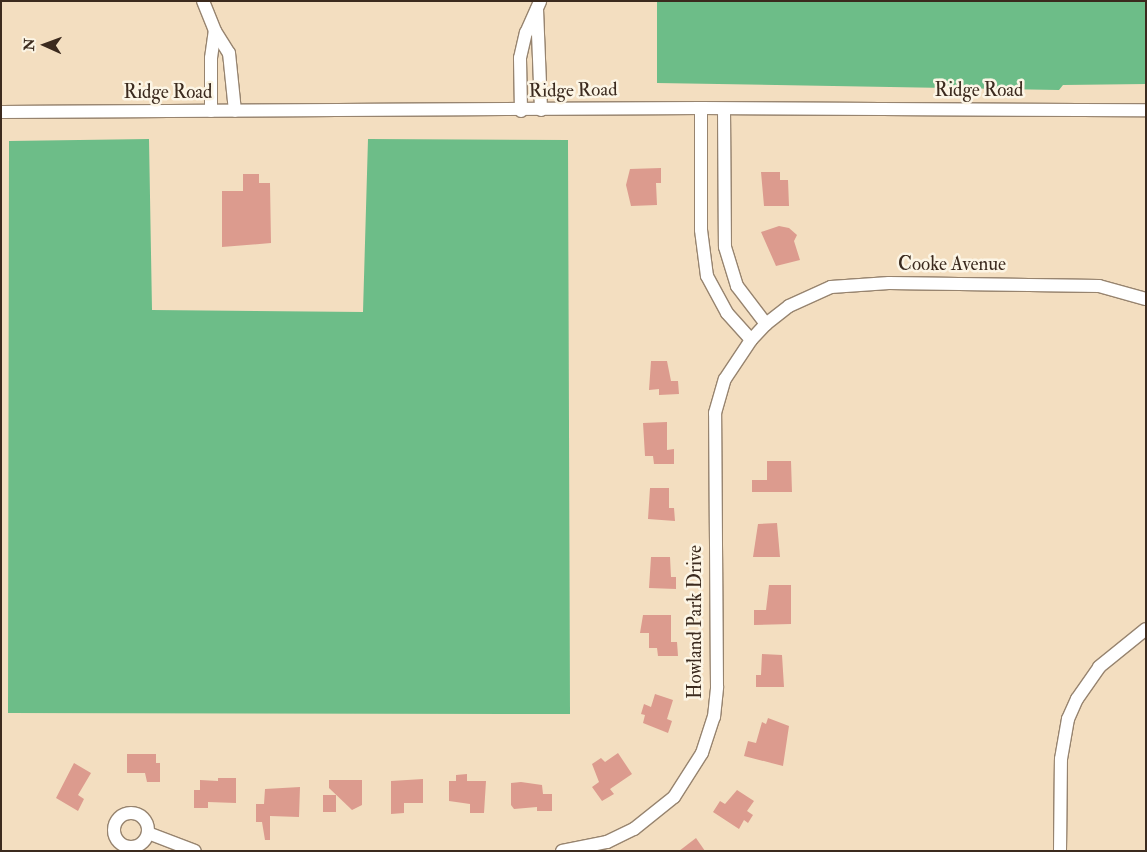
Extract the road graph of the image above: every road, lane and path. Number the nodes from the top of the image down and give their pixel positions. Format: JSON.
{"nodes":[{"id":1,"x":203,"y":1,"type":"edge"},
{"id":2,"x":538,"y":5,"type":"edge"},
{"id":3,"x":215,"y":31,"type":"junction"},
{"id":4,"x":701,"y":108,"type":"junction"},
{"id":5,"x":724,"y":109,"type":"junction"},
{"id":6,"x":541,"y":110,"type":"junction"},
{"id":7,"x":1146,"y":110,"type":"edge"},
{"id":8,"x":211,"y":111,"type":"junction"},
{"id":9,"x":234,"y":111,"type":"junction"},
{"id":10,"x":521,"y":111,"type":"junction"},
{"id":11,"x":1,"y":112,"type":"edge"},
{"id":12,"x":1146,"y":299,"type":"edge"},
{"id":13,"x":766,"y":324,"type":"junction"},
{"id":14,"x":750,"y":340,"type":"junction"},
{"id":15,"x":1146,"y":629,"type":"edge"},
{"id":16,"x":148,"y":833,"type":"dead end"},
{"id":17,"x":195,"y":851,"type":"edge"},
{"id":18,"x":562,"y":851,"type":"edge"},
{"id":19,"x":1060,"y":851,"type":"edge"}],
"edges":[{"from":1,"to":3,"type":"street"},
{"from":2,"to":6,"type":"street"},
{"from":2,"to":10,"type":"street"},
{"from":3,"to":8,"type":"street"},
{"from":3,"to":9,"type":"street"},
{"from":4,"to":5,"type":"street","name":"Ridge Road"},
{"from":4,"to":6,"type":"street","name":"Ridge Road"},
{"from":4,"to":14,"type":"street"},
{"from":5,"to":7,"type":"street","name":"Ridge Road"},
{"from":5,"to":13,"type":"street"},
{"from":6,"to":10,"type":"street","name":"Ridge Road"},
{"from":8,"to":9,"type":"street","name":"Ridge Road"},
{"from":8,"to":11,"type":"street","name":"Ridge Road"},
{"from":9,"to":10,"type":"street","name":"Ridge Road"},
{"from":12,"to":13,"type":"street","name":"Cooke Avenue"},
{"from":13,"to":14,"type":"street","name":"Howland Park Drive"},
{"from":14,"to":18,"type":"street","name":"Howland Park Drive"},
{"from":15,"to":19,"type":"street"},
{"from":16,"to":17,"type":"street"}]}
